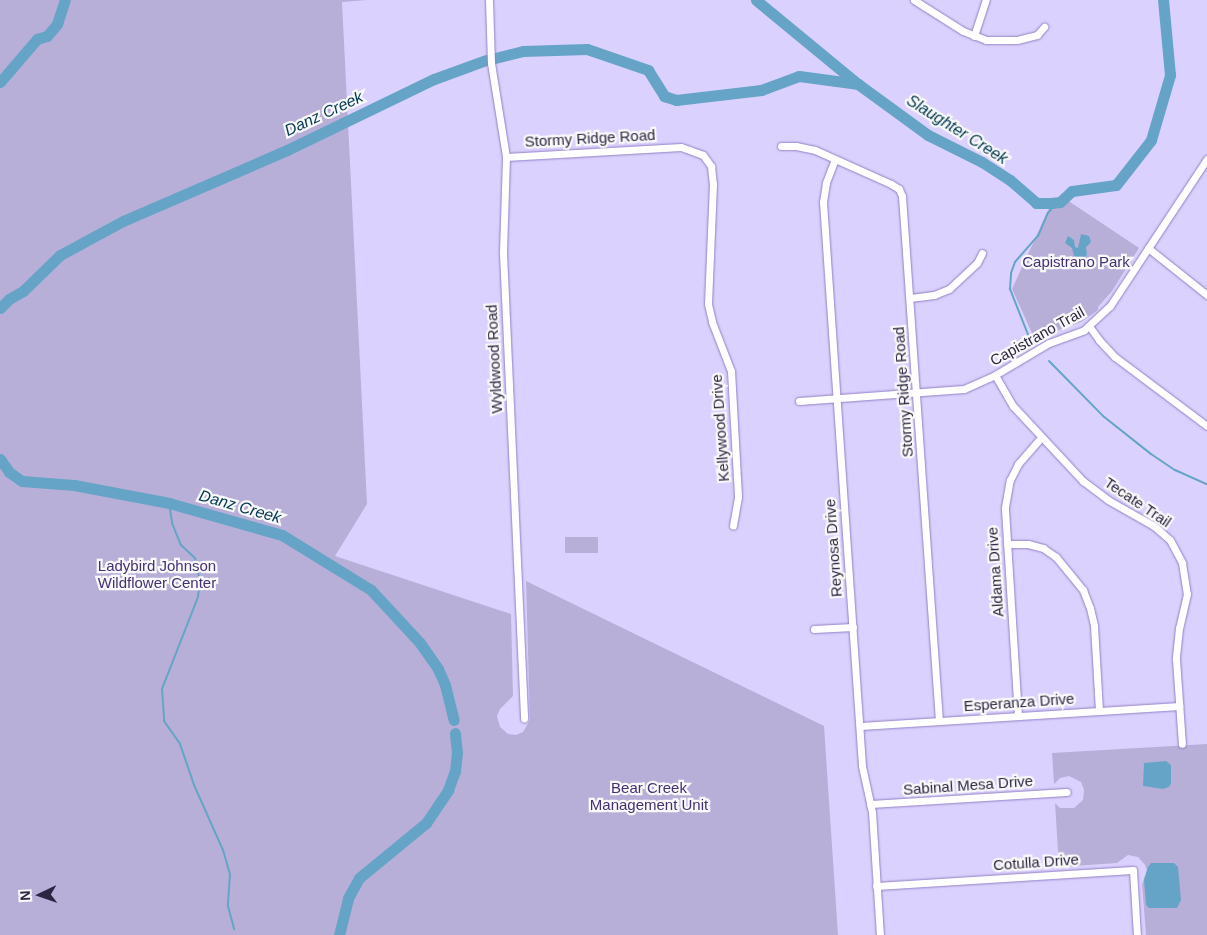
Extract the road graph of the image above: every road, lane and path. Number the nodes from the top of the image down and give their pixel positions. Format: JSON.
{"nodes":[{"id":1,"x":489,"y":0,"type":"edge"},
{"id":2,"x":914,"y":0,"type":"edge"},
{"id":3,"x":986,"y":0,"type":"edge"},
{"id":4,"x":1044,"y":27,"type":"dead end"},
{"id":5,"x":974,"y":36,"type":"junction"},
{"id":6,"x":781,"y":146,"type":"dead end"},
{"id":7,"x":703,"y":155,"type":"joint"},
{"id":8,"x":506,"y":158,"type":"junction"},
{"id":9,"x":834,"y":159,"type":"junction"},
{"id":10,"x":1207,"y":159,"type":"edge"},
{"id":11,"x":1148,"y":248,"type":"junction"},
{"id":12,"x":982,"y":252,"type":"dead end"},
{"id":13,"x":1207,"y":295,"type":"edge"},
{"id":14,"x":910,"y":298,"type":"junction"},
{"id":15,"x":1089,"y":326,"type":"junction"},
{"id":16,"x":995,"y":375,"type":"junction"},
{"id":17,"x":917,"y":393,"type":"junction"},
{"id":18,"x":836,"y":398,"type":"junction"},
{"id":19,"x":799,"y":401,"type":"dead end"},
{"id":20,"x":1207,"y":426,"type":"edge"},
{"id":21,"x":1041,"y":438,"type":"junction"},
{"id":22,"x":733,"y":526,"type":"dead end"},
{"id":23,"x":1007,"y":544,"type":"junction"},
{"id":24,"x":853,"y":627,"type":"junction"},
{"id":25,"x":814,"y":629,"type":"dead end"},
{"id":26,"x":1179,"y":706,"type":"junction"},
{"id":27,"x":1099,"y":711,"type":"junction"},
{"id":28,"x":1018,"y":716,"type":"junction"},
{"id":29,"x":524,"y":718,"type":"dead end"},
{"id":30,"x":939,"y":721,"type":"junction"},
{"id":31,"x":860,"y":726,"type":"junction"},
{"id":32,"x":1182,"y":744,"type":"dead end"},
{"id":33,"x":1067,"y":792,"type":"dead end"},
{"id":34,"x":870,"y":804,"type":"junction"},
{"id":35,"x":876,"y":886,"type":"junction"},
{"id":36,"x":880,"y":935,"type":"edge"},
{"id":37,"x":1137,"y":935,"type":"edge"}],
"edges":[{"from":1,"to":8,"type":"street","name":"Wyldwood Road"},
{"from":2,"to":5,"type":"street"},
{"from":3,"to":5,"type":"street"},
{"from":4,"to":5,"type":"street"},
{"from":6,"to":9,"type":"street","name":"Stormy Ridge Road"},
{"from":7,"to":8,"type":"street","name":"Stormy Ridge Road"},
{"from":7,"to":22,"type":"street","name":"Kellywood Drive"},
{"from":8,"to":29,"type":"street","name":"Wyldwood Road"},
{"from":9,"to":14,"type":"street","name":"Stormy Ridge Road"},
{"from":9,"to":18,"type":"street","name":"Reynosa Drive"},
{"from":10,"to":11,"type":"street","name":"Capistrano Trail"},
{"from":11,"to":13,"type":"street"},
{"from":11,"to":15,"type":"street","name":"Capistrano Trail"},
{"from":12,"to":14,"type":"street"},
{"from":14,"to":17,"type":"street","name":"Stormy Ridge Road"},
{"from":15,"to":16,"type":"street","name":"Capistrano Trail"},
{"from":15,"to":20,"type":"street"},
{"from":16,"to":17,"type":"street","name":"Capistrano Trail"},
{"from":16,"to":21,"type":"street","name":"Tecate Trail"},
{"from":17,"to":18,"type":"street","name":"Capistrano Trail"},
{"from":17,"to":30,"type":"street","name":"Stormy Ridge Road"},
{"from":18,"to":19,"type":"street","name":"Capistrano Trail"},
{"from":18,"to":24,"type":"street","name":"Reynosa Drive"},
{"from":21,"to":23,"type":"street","name":"Aldama Drive"},
{"from":21,"to":26,"type":"street","name":"Tecate Trail"},
{"from":23,"to":27,"type":"street"},
{"from":23,"to":28,"type":"street","name":"Aldama Drive"},
{"from":24,"to":25,"type":"street"},
{"from":24,"to":31,"type":"street","name":"Reynosa Drive"},
{"from":26,"to":27,"type":"street","name":"Esperanza Drive"},
{"from":26,"to":32,"type":"street","name":"Tecate Trail"},
{"from":27,"to":28,"type":"street","name":"Esperanza Drive"},
{"from":28,"to":30,"type":"street","name":"Esperanza Drive"},
{"from":30,"to":31,"type":"street","name":"Esperanza Drive"},
{"from":31,"to":34,"type":"street","name":"Reynosa Drive"},
{"from":33,"to":34,"type":"street","name":"Sabinal Mesa Drive"},
{"from":34,"to":35,"type":"street","name":"Reynosa Drive"},
{"from":35,"to":36,"type":"street","name":"Reynosa Drive"},
{"from":35,"to":37,"type":"street","name":"Cotulla Drive"}]}
